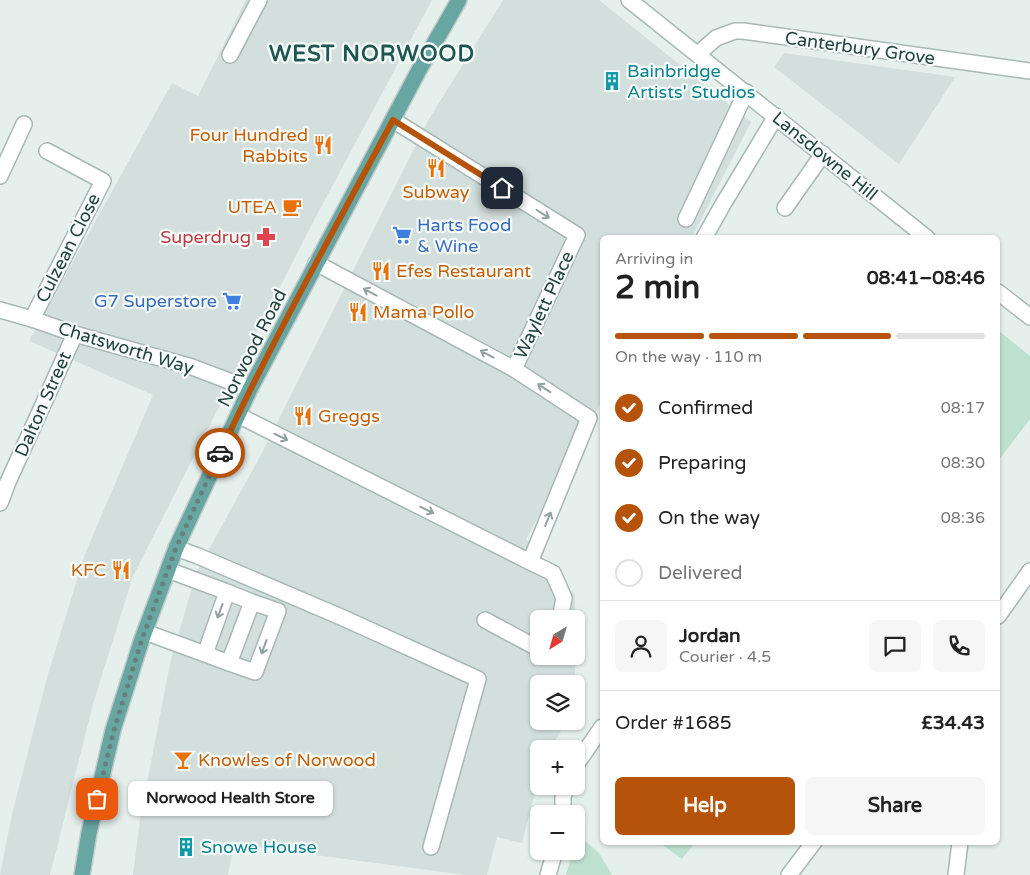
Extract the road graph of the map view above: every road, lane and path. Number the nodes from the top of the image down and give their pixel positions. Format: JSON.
{"nodes":[{"id":1,"x":258,"y":0,"type":"edge"},
{"id":2,"x":459,"y":0,"type":"edge"},
{"id":3,"x":630,"y":0,"type":"edge"},
{"id":4,"x":698,"y":54,"type":"junction"},
{"id":5,"x":230,"y":55,"type":"dead end"},
{"id":6,"x":1030,"y":71,"type":"edge"},
{"id":7,"x":746,"y":92,"type":"junction"},
{"id":8,"x":776,"y":116,"type":"junction"},
{"id":9,"x":393,"y":120,"type":"junction"},
{"id":10,"x":24,"y":124,"type":"dead end"},
{"id":11,"x":47,"y":151,"type":"dead end"},
{"id":12,"x":823,"y":154,"type":"junction"},
{"id":13,"x":0,"y":176,"type":"edge"},
{"id":14,"x":785,"y":208,"type":"dead end"},
{"id":15,"x":686,"y":219,"type":"dead end"},
{"id":16,"x":706,"y":235,"type":"edge"},
{"id":17,"x":923,"y":235,"type":"edge"},
{"id":18,"x":316,"y":263,"type":"junction"},
{"id":19,"x":1000,"y":294,"type":"edge"},
{"id":20,"x":0,"y":310,"type":"edge"},
{"id":21,"x":1030,"y":317,"type":"edge"},
{"id":22,"x":32,"y":319,"type":"junction"},
{"id":23,"x":75,"y":334,"type":"junction"},
{"id":24,"x":514,"y":368,"type":"junction"},
{"id":25,"x":250,"y":390,"type":"junction"},
{"id":26,"x":238,"y":416,"type":"junction"},
{"id":27,"x":0,"y":503,"type":"edge"},
{"id":28,"x":176,"y":548,"type":"junction"},
{"id":29,"x":530,"y":562,"type":"junction"},
{"id":30,"x":168,"y":570,"type":"junction"},
{"id":31,"x":1030,"y":572,"type":"edge"},
{"id":32,"x":227,"y":592,"type":"junction"},
{"id":33,"x":252,"y":602,"type":"junction"},
{"id":34,"x":562,"y":610,"type":"edge"},
{"id":35,"x":1000,"y":614,"type":"edge"},
{"id":36,"x":486,"y":620,"type":"dead end"},
{"id":37,"x":144,"y":632,"type":"junction"},
{"id":38,"x":530,"y":644,"type":"edge"},
{"id":39,"x":205,"y":654,"type":"junction"},
{"id":40,"x":229,"y":663,"type":"junction"},
{"id":41,"x":600,"y":730,"type":"edge"},
{"id":42,"x":585,"y":752,"type":"edge"},
{"id":43,"x":812,"y":845,"type":"edge"},
{"id":44,"x":960,"y":845,"type":"edge"},
{"id":45,"x":431,"y":847,"type":"dead end"},
{"id":46,"x":552,"y":860,"type":"edge"},
{"id":47,"x":82,"y":875,"type":"edge"},
{"id":48,"x":548,"y":875,"type":"edge"},
{"id":49,"x":789,"y":875,"type":"edge"},
{"id":50,"x":956,"y":875,"type":"edge"}],
"edges":[{"from":1,"to":5,"type":"street"},
{"from":2,"to":9,"type":"main road","name":"Norwood Road"},
{"from":3,"to":4,"type":"street","name":"Lansdowne Hill"},
{"from":4,"to":6,"type":"street","name":"Canterbury Grove"},
{"from":4,"to":7,"type":"street","name":"Lansdowne Hill"},
{"from":7,"to":8,"type":"street","name":"Lansdowne Hill"},
{"from":7,"to":15,"type":"street"},
{"from":8,"to":12,"type":"street","name":"Lansdowne Hill"},
{"from":8,"to":16,"type":"street"},
{"from":9,"to":18,"type":"main road","name":"Norwood Road"},
{"from":9,"to":24,"type":"street","name":"Waylett Place","one_way":true},
{"from":10,"to":13,"type":"street"},
{"from":11,"to":22,"type":"street","name":"Culzean Close"},
{"from":12,"to":14,"type":"street"},
{"from":12,"to":17,"type":"street","name":"Lansdowne Hill"},
{"from":24,"to":18,"type":"street","name":"Waylett Place","one_way":true},
{"from":18,"to":25,"type":"main road","name":"Norwood Road"},
{"from":19,"to":21,"type":"street"},
{"from":20,"to":22,"type":"street","name":"Chatsworth Way"},
{"from":22,"to":23,"type":"street","name":"Chatsworth Way"},
{"from":23,"to":25,"type":"street","name":"Chatsworth Way"},
{"from":23,"to":27,"type":"street","name":"Dalton Street"},
{"from":29,"to":24,"type":"street","one_way":true},
{"from":25,"to":26,"type":"main road","name":"Norwood Road"},
{"from":26,"to":28,"type":"main road","name":"Norwood Road"},
{"from":26,"to":29,"type":"street","one_way":true},
{"from":28,"to":30,"type":"main road","name":"Norwood Road"},
{"from":28,"to":45,"type":"street"},
{"from":29,"to":34,"type":"street"},
{"from":30,"to":32,"type":"street"},
{"from":30,"to":37,"type":"main road","name":"Norwood Road"},
{"from":31,"to":35,"type":"street"},
{"from":32,"to":33,"type":"street"},
{"from":32,"to":39,"type":"street","one_way":true},
{"from":33,"to":40,"type":"street"},
{"from":33,"to":40,"type":"street","one_way":true},
{"from":36,"to":38,"type":"street"},
{"from":37,"to":39,"type":"street"},
{"from":37,"to":47,"type":"main road","name":"Norwood Road"},
{"from":39,"to":40,"type":"street"},
{"from":41,"to":42,"type":"street"},
{"from":43,"to":49,"type":"street"},
{"from":44,"to":50,"type":"street"},
{"from":46,"to":48,"type":"street"}]}
